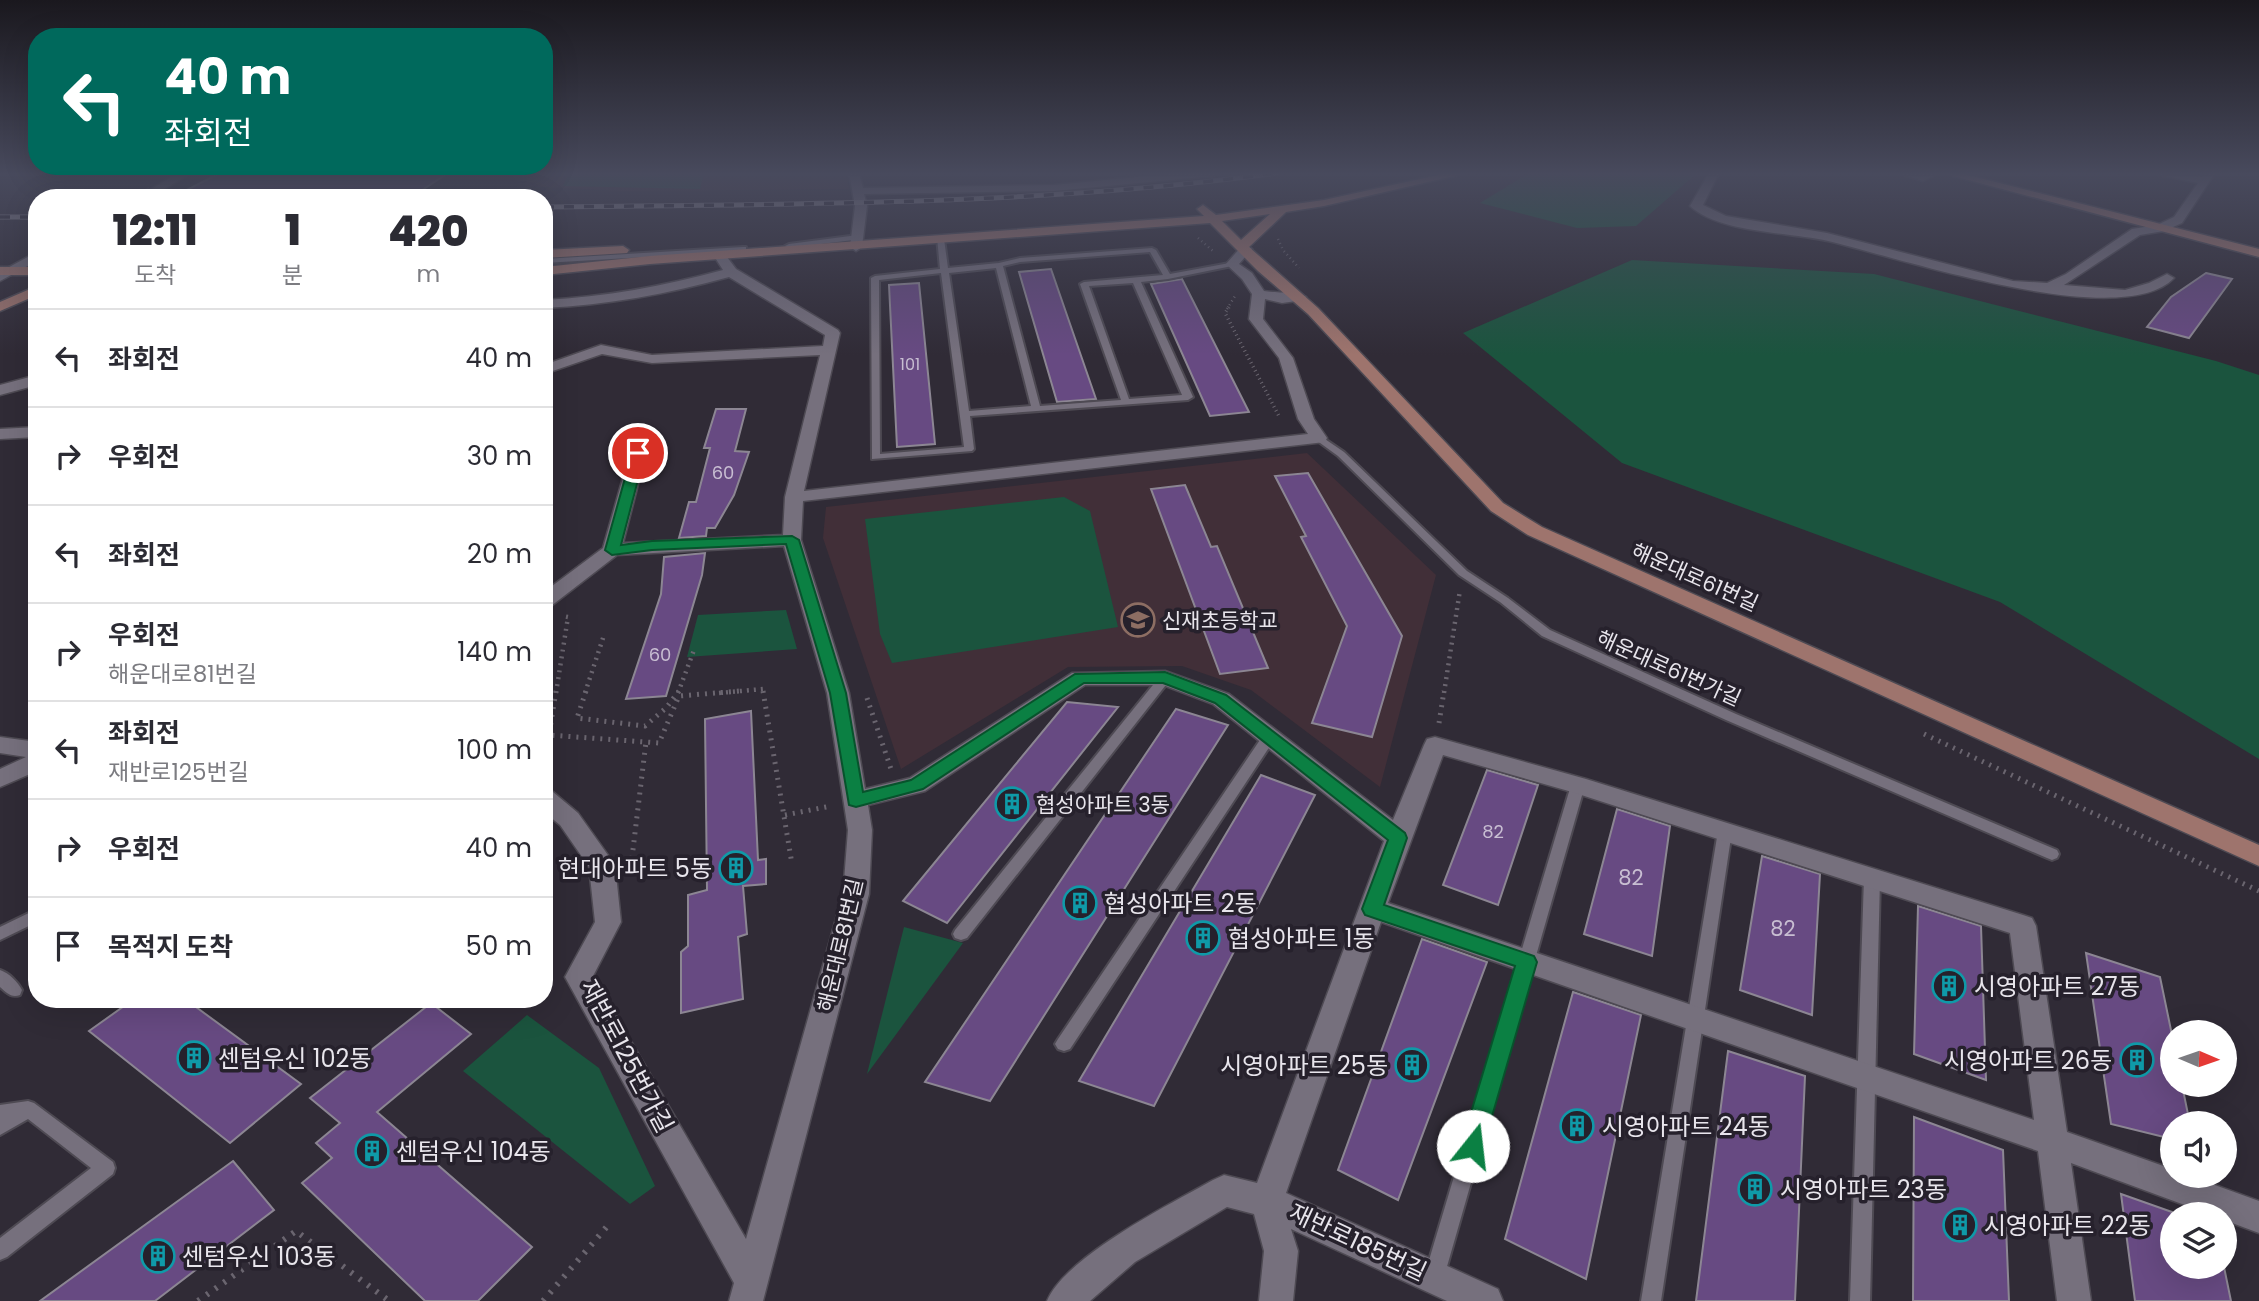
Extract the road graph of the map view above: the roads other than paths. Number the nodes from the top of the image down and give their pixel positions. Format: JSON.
{"nodes":[{"id":1,"x":858,"y":234,"type":"edge"},
{"id":2,"x":961,"y":234,"type":"edge"},
{"id":3,"x":997,"y":234,"type":"edge"},
{"id":4,"x":1230,"y":234,"type":"edge"},
{"id":5,"x":1258,"y":234,"type":"edge"},
{"id":6,"x":1809,"y":234,"type":"edge"},
{"id":7,"x":2134,"y":234,"type":"edge"},
{"id":8,"x":2183,"y":234,"type":"edge"},
{"id":9,"x":940,"y":239,"type":"junction"},
{"id":10,"x":857,"y":242,"type":"junction"},
{"id":11,"x":1244,"y":247,"type":"junction"},
{"id":12,"x":2259,"y":253,"type":"edge"},
{"id":13,"x":553,"y":254,"type":"edge"},
{"id":14,"x":650,"y":260,"type":"junction"},
{"id":15,"x":28,"y":261,"type":"edge"},
{"id":16,"x":553,"y":261,"type":"edge"},
{"id":17,"x":553,"y":262,"type":"edge"},
{"id":18,"x":726,"y":264,"type":"junction"},
{"id":19,"x":999,"y":265,"type":"junction"},
{"id":20,"x":1225,"y":265,"type":"junction"},
{"id":21,"x":553,"y":270,"type":"edge"},
{"id":22,"x":942,"y":271,"type":"junction"},
{"id":23,"x":28,"y":272,"type":"edge"},
{"id":24,"x":4,"y":273,"type":"edge"},
{"id":25,"x":1168,"y":277,"type":"junction"},
{"id":26,"x":2167,"y":278,"type":"dead end"},
{"id":27,"x":1136,"y":280,"type":"junction"},
{"id":28,"x":0,"y":285,"type":"edge"},
{"id":29,"x":28,"y":285,"type":"edge"},
{"id":30,"x":2049,"y":288,"type":"junction"},
{"id":31,"x":28,"y":294,"type":"edge"},
{"id":32,"x":1291,"y":298,"type":"junction"},
{"id":33,"x":1258,"y":300,"type":"junction"},
{"id":34,"x":553,"y":304,"type":"edge"},
{"id":35,"x":0,"y":307,"type":"edge"},
{"id":36,"x":828,"y":350,"type":"junction"},
{"id":37,"x":553,"y":367,"type":"edge"},
{"id":38,"x":28,"y":382,"type":"edge"},
{"id":39,"x":0,"y":390,"type":"edge"},
{"id":40,"x":1126,"y":401,"type":"junction"},
{"id":41,"x":1036,"y":408,"type":"junction"},
{"id":42,"x":965,"y":414,"type":"junction"},
{"id":43,"x":28,"y":432,"type":"edge"},
{"id":44,"x":0,"y":433,"type":"edge"},
{"id":45,"x":1319,"y":438,"type":"junction"},
{"id":46,"x":638,"y":453,"type":"dead end"},
{"id":47,"x":794,"y":497,"type":"junction"},
{"id":48,"x":792,"y":540,"type":"junction"},
{"id":49,"x":612,"y":550,"type":"junction"},
{"id":50,"x":553,"y":605,"type":"edge"},
{"id":51,"x":1165,"y":678,"type":"junction"},
{"id":52,"x":1269,"y":737,"type":"junction"},
{"id":53,"x":0,"y":745,"type":"edge"},
{"id":54,"x":28,"y":749,"type":"edge"},
{"id":55,"x":28,"y":765,"type":"edge"},
{"id":56,"x":0,"y":779,"type":"edge"},
{"id":57,"x":1578,"y":785,"type":"junction"},
{"id":58,"x":856,"y":800,"type":"junction"},
{"id":59,"x":553,"y":806,"type":"edge"},
{"id":60,"x":1725,"y":831,"type":"junction"},
{"id":61,"x":1398,"y":838,"type":"junction"},
{"id":62,"x":2052,"y":854,"type":"dead end"},
{"id":63,"x":2259,"y":856,"type":"edge"},
{"id":64,"x":1872,"y":878,"type":"junction"},
{"id":65,"x":1373,"y":909,"type":"junction"},
{"id":66,"x":28,"y":920,"type":"edge"},
{"id":67,"x":961,"y":933,"type":"dead end"},
{"id":68,"x":0,"y":934,"type":"edge"},
{"id":69,"x":1527,"y":962,"type":"junction"},
{"id":70,"x":0,"y":977,"type":"edge"},
{"id":71,"x":14,"y":990,"type":"dead end"},
{"id":72,"x":1696,"y":1019,"type":"junction"},
{"id":73,"x":1064,"y":1044,"type":"dead end"},
{"id":74,"x":1866,"y":1077,"type":"junction"},
{"id":75,"x":28,"y":1109,"type":"junction"},
{"id":76,"x":0,"y":1113,"type":"edge"},
{"id":77,"x":0,"y":1128,"type":"edge"},
{"id":78,"x":2052,"y":1141,"type":"junction"},
{"id":79,"x":1267,"y":1201,"type":"junction"},
{"id":80,"x":2259,"y":1217,"type":"edge"},
{"id":81,"x":0,"y":1250,"type":"edge"},
{"id":82,"x":1434,"y":1277,"type":"junction"},
{"id":83,"x":749,"y":1290,"type":"edge"},
{"id":84,"x":1064,"y":1301,"type":"edge"},
{"id":85,"x":1276,"y":1301,"type":"edge"},
{"id":86,"x":1486,"y":1301,"type":"edge"},
{"id":87,"x":1651,"y":1301,"type":"edge"},
{"id":88,"x":1860,"y":1301,"type":"edge"},
{"id":89,"x":2074,"y":1301,"type":"edge"}],
"edges":[{"from":1,"to":10,"type":"street"},
{"from":2,"to":10,"type":"main road"},
{"from":3,"to":9,"type":"main road"},
{"from":4,"to":11,"type":"main road","name":"해운대로61번길"},
{"from":5,"to":11,"type":"main road"},
{"from":6,"to":30,"type":"street"},
{"from":7,"to":30,"type":"street"},
{"from":8,"to":12,"type":"main road"},
{"from":9,"to":10,"type":"main road"},
{"from":9,"to":22,"type":"lane"},
{"from":10,"to":13,"type":"main road"},
{"from":10,"to":16,"type":"lane"},
{"from":10,"to":18,"type":"main road"},
{"from":11,"to":20,"type":"street"},
{"from":11,"to":32,"type":"main road","name":"해운대로61번길"},
{"from":14,"to":17,"type":"lane"},
{"from":14,"to":18,"type":"main road"},
{"from":14,"to":21,"type":"main road"},
{"from":15,"to":24,"type":"street"},
{"from":18,"to":34,"type":"street"},
{"from":18,"to":36,"type":"street"},
{"from":19,"to":22,"type":"lane"},
{"from":19,"to":25,"type":"lane"},
{"from":19,"to":41,"type":"lane"},
{"from":20,"to":25,"type":"lane"},
{"from":20,"to":33,"type":"street"},
{"from":22,"to":42,"type":"lane"},
{"from":22,"to":42,"type":"lane"},
{"from":23,"to":24,"type":"main road"},
{"from":25,"to":27,"type":"lane"},
{"from":26,"to":30,"type":"street"},
{"from":27,"to":40,"type":"lane"},
{"from":27,"to":40,"type":"lane"},
{"from":28,"to":29,"type":"main road"},
{"from":31,"to":35,"type":"main road"},
{"from":32,"to":33,"type":"street"},
{"from":32,"to":63,"type":"main road","name":"해운대로61번길"},
{"from":33,"to":45,"type":"street"},
{"from":36,"to":37,"type":"street"},
{"from":36,"to":47,"type":"street","name":"해운대로81번길"},
{"from":38,"to":39,"type":"street"},
{"from":40,"to":41,"type":"lane"},
{"from":41,"to":42,"type":"lane"},
{"from":43,"to":44,"type":"street"},
{"from":45,"to":47,"type":"street"},
{"from":45,"to":62,"type":"lane","name":"해운대로61번가길"},
{"from":46,"to":49,"type":"street"},
{"from":47,"to":48,"type":"street","name":"해운대로81번길"},
{"from":48,"to":49,"type":"street"},
{"from":48,"to":58,"type":"street","name":"해운대로81번길"},
{"from":49,"to":50,"type":"street"},
{"from":51,"to":52,"type":"street"},
{"from":51,"to":58,"type":"street"},
{"from":51,"to":67,"type":"lane"},
{"from":52,"to":61,"type":"street"},
{"from":52,"to":73,"type":"lane"},
{"from":53,"to":54,"type":"street"},
{"from":55,"to":56,"type":"street"},
{"from":57,"to":60,"type":"street"},
{"from":57,"to":61,"type":"street"},
{"from":57,"to":69,"type":"lane"},
{"from":58,"to":83,"type":"street","name":"해운대로81번길"},
{"from":59,"to":83,"type":"street","name":"재반로125번가길"},
{"from":60,"to":64,"type":"street"},
{"from":60,"to":72,"type":"lane"},
{"from":61,"to":65,"type":"street"},
{"from":64,"to":74,"type":"lane"},
{"from":64,"to":78,"type":"street"},
{"from":65,"to":69,"type":"street"},
{"from":65,"to":79,"type":"street"},
{"from":66,"to":68,"type":"lane"},
{"from":69,"to":72,"type":"street"},
{"from":69,"to":82,"type":"lane"},
{"from":70,"to":71,"type":"lane"},
{"from":72,"to":74,"type":"street"},
{"from":72,"to":87,"type":"lane"},
{"from":74,"to":78,"type":"street"},
{"from":74,"to":88,"type":"lane"},
{"from":75,"to":76,"type":"lane"},
{"from":75,"to":77,"type":"lane"},
{"from":75,"to":81,"type":"lane"},
{"from":78,"to":80,"type":"street"},
{"from":78,"to":89,"type":"street"},
{"from":79,"to":82,"type":"street","name":"재반로185번길"},
{"from":79,"to":84,"type":"street","name":"재반로185번길"},
{"from":79,"to":85,"type":"street"},
{"from":82,"to":86,"type":"street","name":"재반로185번길"}]}
